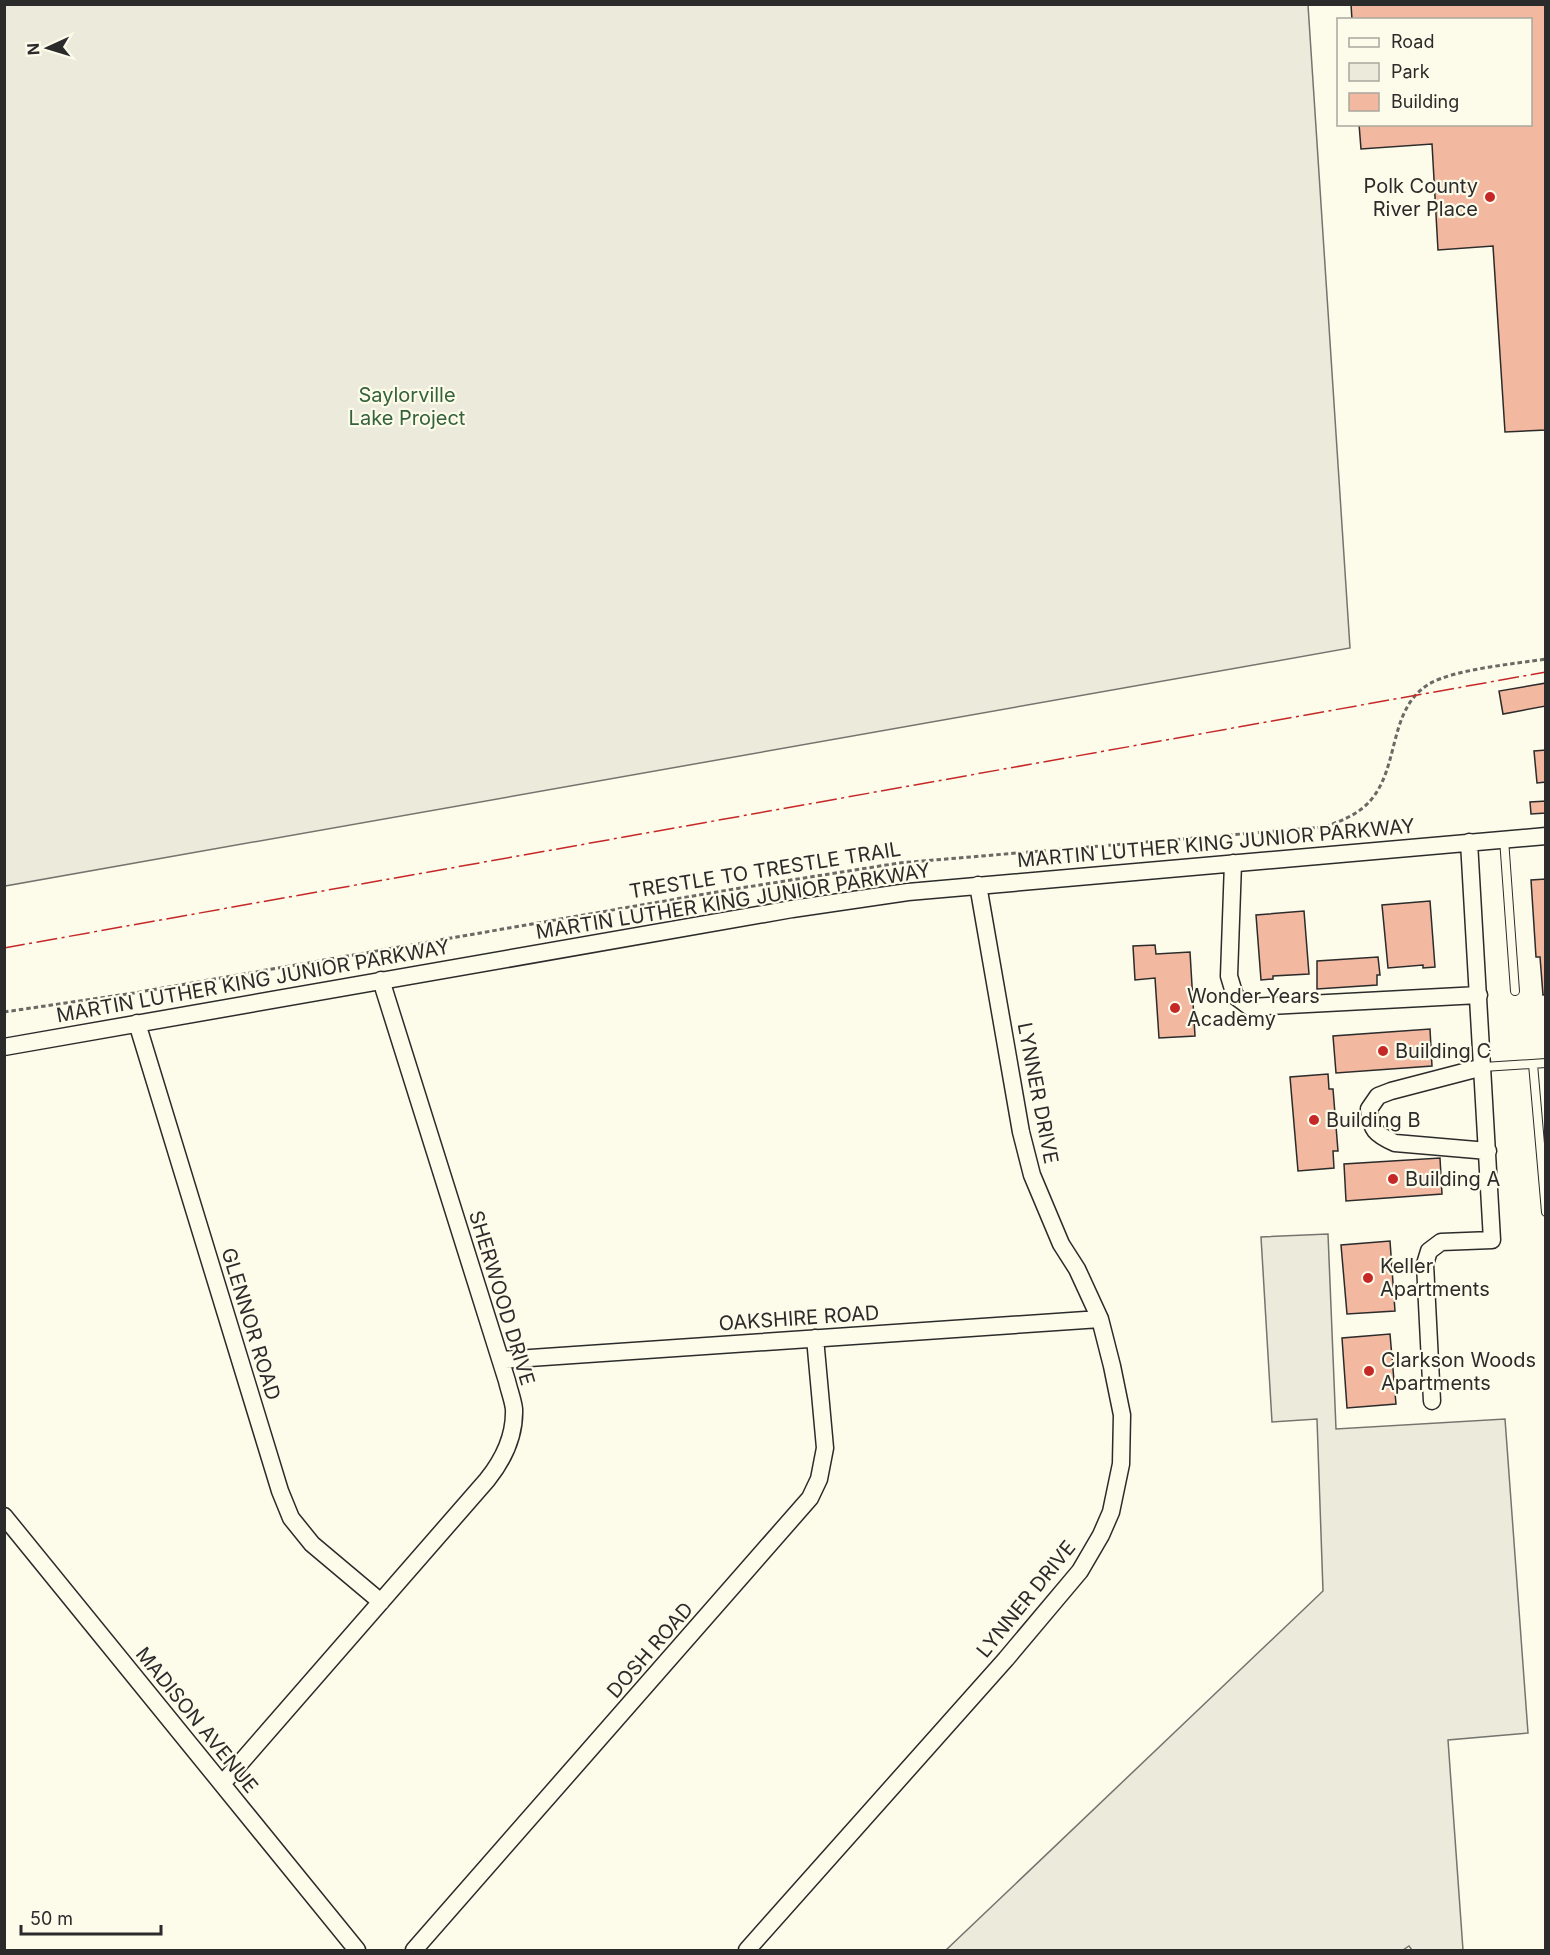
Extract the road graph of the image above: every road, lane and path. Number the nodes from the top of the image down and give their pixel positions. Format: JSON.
{"nodes":[{"id":1,"x":1545,"y":659,"type":"edge"},
{"id":2,"x":1545,"y":836,"type":"edge"},
{"id":3,"x":1504,"y":839,"type":"junction"},
{"id":4,"x":1469,"y":842,"type":"junction"},
{"id":5,"x":1233,"y":863,"type":"junction"},
{"id":6,"x":978,"y":885,"type":"junction"},
{"id":7,"x":381,"y":980,"type":"junction"},
{"id":8,"x":1515,"y":991,"type":"dead end"},
{"id":9,"x":1479,"y":994,"type":"junction"},
{"id":10,"x":114,"y":996,"type":"junction"},
{"id":11,"x":4,"y":1012,"type":"edge"},
{"id":12,"x":118,"y":1014,"type":"dead end"},
{"id":13,"x":137,"y":1023,"type":"junction"},
{"id":14,"x":4,"y":1047,"type":"edge"},
{"id":15,"x":1545,"y":1063,"type":"edge"},
{"id":16,"x":1533,"y":1064,"type":"junction"},
{"id":17,"x":1483,"y":1067,"type":"junction"},
{"id":18,"x":1488,"y":1151,"type":"junction"},
{"id":19,"x":1545,"y":1212,"type":"edge"},
{"id":20,"x":1100,"y":1318,"type":"junction"},
{"id":21,"x":815,"y":1338,"type":"junction"},
{"id":22,"x":501,"y":1360,"type":"junction"},
{"id":23,"x":1432,"y":1401,"type":"dead end"},
{"id":24,"x":4,"y":1516,"type":"edge"},
{"id":25,"x":381,"y":1602,"type":"junction"},
{"id":26,"x":222,"y":1784,"type":"junction"},
{"id":27,"x":357,"y":1950,"type":"edge"},
{"id":28,"x":414,"y":1950,"type":"edge"},
{"id":29,"x":747,"y":1950,"type":"edge"}],
"edges":[{"from":1,"to":10,"type":"path","name":"TRESTLE TO TRESTLE TRAIL"},
{"from":2,"to":3,"type":"street","name":"MARTIN LUTHER KING JUNIOR PARKWAY"},
{"from":3,"to":4,"type":"street","name":"MARTIN LUTHER KING JUNIOR PARKWAY"},
{"from":3,"to":8,"type":"lane"},
{"from":4,"to":5,"type":"street","name":"MARTIN LUTHER KING JUNIOR PARKWAY"},
{"from":4,"to":9,"type":"street"},
{"from":5,"to":6,"type":"street","name":"MARTIN LUTHER KING JUNIOR PARKWAY"},
{"from":5,"to":9,"type":"street"},
{"from":6,"to":7,"type":"street","name":"MARTIN LUTHER KING JUNIOR PARKWAY"},
{"from":6,"to":20,"type":"street","name":"LYNNER DRIVE"},
{"from":7,"to":13,"type":"street","name":"MARTIN LUTHER KING JUNIOR PARKWAY"},
{"from":7,"to":22,"type":"street","name":"SHERWOOD DRIVE"},
{"from":9,"to":17,"type":"street"},
{"from":10,"to":11,"type":"path","name":"TRESTLE TO TRESTLE TRAIL"},
{"from":10,"to":12,"type":"path"},
{"from":13,"to":14,"type":"street","name":"MARTIN LUTHER KING JUNIOR PARKWAY"},
{"from":13,"to":25,"type":"street","name":"GLENNOR ROAD"},
{"from":15,"to":16,"type":"lane"},
{"from":16,"to":17,"type":"lane"},
{"from":16,"to":19,"type":"lane"},
{"from":17,"to":18,"type":"street"},
{"from":17,"to":18,"type":"street"},
{"from":18,"to":23,"type":"street"},
{"from":20,"to":21,"type":"street","name":"OAKSHIRE ROAD"},
{"from":20,"to":29,"type":"street","name":"LYNNER DRIVE"},
{"from":21,"to":22,"type":"street","name":"OAKSHIRE ROAD"},
{"from":21,"to":28,"type":"street","name":"DOSH ROAD"},
{"from":22,"to":25,"type":"street","name":"SHERWOOD DRIVE"},
{"from":24,"to":26,"type":"street","name":"MADISON AVENUE"},
{"from":25,"to":26,"type":"street","name":"SHERWOOD DRIVE"},
{"from":26,"to":27,"type":"street","name":"MADISON AVENUE"}]}
